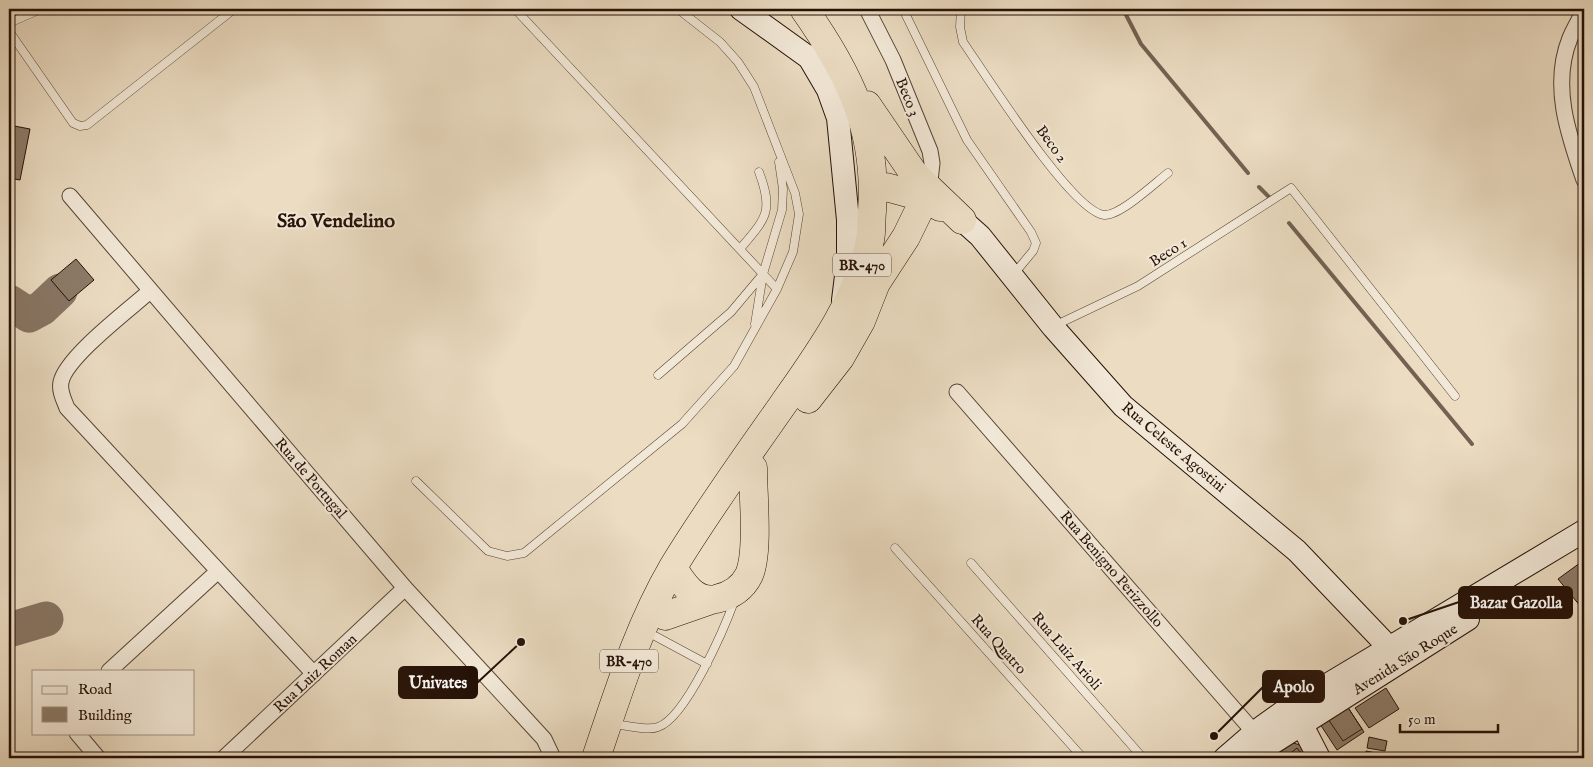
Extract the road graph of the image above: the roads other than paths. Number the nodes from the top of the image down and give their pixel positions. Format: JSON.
{"nodes":[{"id":1,"x":41,"y":9,"type":"edge"},
{"id":2,"x":234,"y":9,"type":"edge"},
{"id":3,"x":515,"y":9,"type":"edge"},
{"id":4,"x":678,"y":9,"type":"edge"},
{"id":5,"x":741,"y":9,"type":"edge"},
{"id":6,"x":804,"y":9,"type":"edge"},
{"id":7,"x":821,"y":9,"type":"edge"},
{"id":8,"x":868,"y":9,"type":"edge"},
{"id":9,"x":903,"y":9,"type":"edge"},
{"id":10,"x":961,"y":9,"type":"edge"},
{"id":11,"x":1584,"y":10,"type":"edge"},
{"id":12,"x":9,"y":23,"type":"edge"},
{"id":13,"x":9,"y":31,"type":"edge"},
{"id":14,"x":808,"y":56,"type":"junction"},
{"id":15,"x":863,"y":102,"type":"junction"},
{"id":16,"x":777,"y":150,"type":"junction"},
{"id":17,"x":759,"y":172,"type":"dead end"},
{"id":18,"x":1168,"y":173,"type":"dead end"},
{"id":19,"x":1584,"y":180,"type":"edge"},
{"id":20,"x":886,"y":186,"type":"junction"},
{"id":21,"x":928,"y":194,"type":"junction"},
{"id":22,"x":70,"y":196,"type":"dead end"},
{"id":23,"x":962,"y":220,"type":"junction"},
{"id":24,"x":906,"y":237,"type":"junction"},
{"id":25,"x":740,"y":249,"type":"junction"},
{"id":26,"x":762,"y":274,"type":"junction"},
{"id":27,"x":1011,"y":276,"type":"junction"},
{"id":28,"x":876,"y":283,"type":"junction"},
{"id":29,"x":777,"y":289,"type":"junction"},
{"id":30,"x":150,"y":291,"type":"junction"},
{"id":31,"x":841,"y":315,"type":"junction"},
{"id":32,"x":1052,"y":327,"type":"junction"},
{"id":33,"x":754,"y":330,"type":"junction"},
{"id":34,"x":658,"y":375,"type":"dead end"},
{"id":35,"x":957,"y":392,"type":"dead end"},
{"id":36,"x":1456,"y":396,"type":"dead end"},
{"id":37,"x":753,"y":468,"type":"junction"},
{"id":38,"x":416,"y":481,"type":"dead end"},
{"id":39,"x":1584,"y":531,"type":"edge"},
{"id":40,"x":1584,"y":547,"type":"edge"},
{"id":41,"x":895,"y":548,"type":"dead end"},
{"id":42,"x":971,"y":562,"type":"dead end"},
{"id":43,"x":217,"y":572,"type":"junction"},
{"id":44,"x":677,"y":576,"type":"junction"},
{"id":45,"x":405,"y":588,"type":"junction"},
{"id":46,"x":739,"y":590,"type":"junction"},
{"id":47,"x":710,"y":600,"type":"junction"},
{"id":48,"x":660,"y":626,"type":"junction"},
{"id":49,"x":1395,"y":654,"type":"junction"},
{"id":50,"x":707,"y":664,"type":"junction"},
{"id":51,"x":110,"y":670,"type":"edge"},
{"id":52,"x":314,"y":674,"type":"junction"},
{"id":53,"x":620,"y":725,"type":"junction"},
{"id":54,"x":1302,"y":725,"type":"junction"},
{"id":55,"x":78,"y":734,"type":"edge"},
{"id":56,"x":1260,"y":740,"type":"edge"},
{"id":57,"x":98,"y":758,"type":"edge"},
{"id":58,"x":224,"y":758,"type":"edge"},
{"id":59,"x":553,"y":758,"type":"edge"},
{"id":60,"x":596,"y":758,"type":"edge"},
{"id":61,"x":610,"y":758,"type":"edge"},
{"id":62,"x":1083,"y":758,"type":"edge"},
{"id":63,"x":1143,"y":758,"type":"edge"},
{"id":64,"x":1225,"y":758,"type":"edge"},
{"id":65,"x":1319,"y":758,"type":"edge"}],
"edges":[{"from":1,"to":12,"type":"lane"},
{"from":2,"to":13,"type":"lane"},
{"from":3,"to":25,"type":"lane"},
{"from":4,"to":16,"type":"lane"},
{"from":5,"to":14,"type":"street"},
{"from":6,"to":15,"type":"highway","number":"BR-470"},
{"from":7,"to":15,"type":"highway","number":"BR-470"},
{"from":8,"to":21,"type":"street","name":"Beco 3"},
{"from":9,"to":27,"type":"lane"},
{"from":10,"to":18,"type":"lane","name":"Beco 2"},
{"from":11,"to":19,"type":"street"},
{"from":14,"to":15,"type":"street"},
{"from":14,"to":31,"type":"street"},
{"from":15,"to":20,"type":"highway","number":"BR-470"},
{"from":15,"to":21,"type":"highway"},
{"from":15,"to":31,"type":"highway","number":"BR-470"},
{"from":16,"to":26,"type":"lane"},
{"from":16,"to":29,"type":"lane"},
{"from":17,"to":25,"type":"lane"},
{"from":20,"to":21,"type":"highway"},
{"from":20,"to":28,"type":"highway","number":"BR-470"},
{"from":21,"to":23,"type":"highway"},
{"from":21,"to":24,"type":"highway"},
{"from":22,"to":30,"type":"street","name":"Rua de Portugal"},
{"from":23,"to":24,"type":"highway"},
{"from":23,"to":27,"type":"street","name":"Rua Celeste Agostini"},
{"from":24,"to":28,"type":"highway"},
{"from":25,"to":26,"type":"lane"},
{"from":26,"to":29,"type":"lane"},
{"from":26,"to":33,"type":"lane"},
{"from":26,"to":34,"type":"lane"},
{"from":27,"to":32,"type":"street","name":"Rua Celeste Agostini"},
{"from":28,"to":37,"type":"highway","number":"BR-470"},
{"from":29,"to":33,"type":"lane"},
{"from":30,"to":43,"type":"street"},
{"from":30,"to":45,"type":"street","name":"Rua de Portugal"},
{"from":31,"to":44,"type":"highway","number":"BR-470"},
{"from":32,"to":36,"type":"lane","name":"Beco 1"},
{"from":32,"to":49,"type":"street","name":"Rua Celeste Agostini"},
{"from":33,"to":38,"type":"lane"},
{"from":35,"to":56,"type":"street","name":"Rua Benigno Perizzollo"},
{"from":37,"to":44,"type":"highway","number":"BR-470"},
{"from":37,"to":46,"type":"highway"},
{"from":39,"to":49,"type":"street","name":"Avenida São Roque"},
{"from":40,"to":49,"type":"street","name":"Avenida São Roque"},
{"from":41,"to":62,"type":"lane","name":"Rua Quatro"},
{"from":42,"to":63,"type":"lane","name":"Rua Luiz Arioli"},
{"from":43,"to":51,"type":"street"},
{"from":43,"to":52,"type":"street"},
{"from":44,"to":47,"type":"highway"},
{"from":44,"to":48,"type":"highway","number":"BR-470"},
{"from":44,"to":60,"type":"highway","number":"BR-470"},
{"from":45,"to":52,"type":"street","name":"Rua Luiz Roman"},
{"from":45,"to":59,"type":"street","name":"Rua de Portugal"},
{"from":46,"to":47,"type":"highway"},
{"from":46,"to":50,"type":"lane"},
{"from":47,"to":48,"type":"highway"},
{"from":48,"to":50,"type":"lane"},
{"from":48,"to":53,"type":"highway","number":"BR-470"},
{"from":49,"to":54,"type":"street","name":"Avenida São Roque"},
{"from":49,"to":56,"type":"street","name":"Avenida São Roque"},
{"from":50,"to":53,"type":"lane"},
{"from":52,"to":58,"type":"street","name":"Rua Luiz Roman"},
{"from":53,"to":61,"type":"highway","number":"BR-470"},
{"from":54,"to":56,"type":"street","name":"Avenida São Roque"},
{"from":54,"to":65,"type":"street"},
{"from":55,"to":57,"type":"street"},
{"from":56,"to":64,"type":"street","name":"Avenida São Roque"}]}
